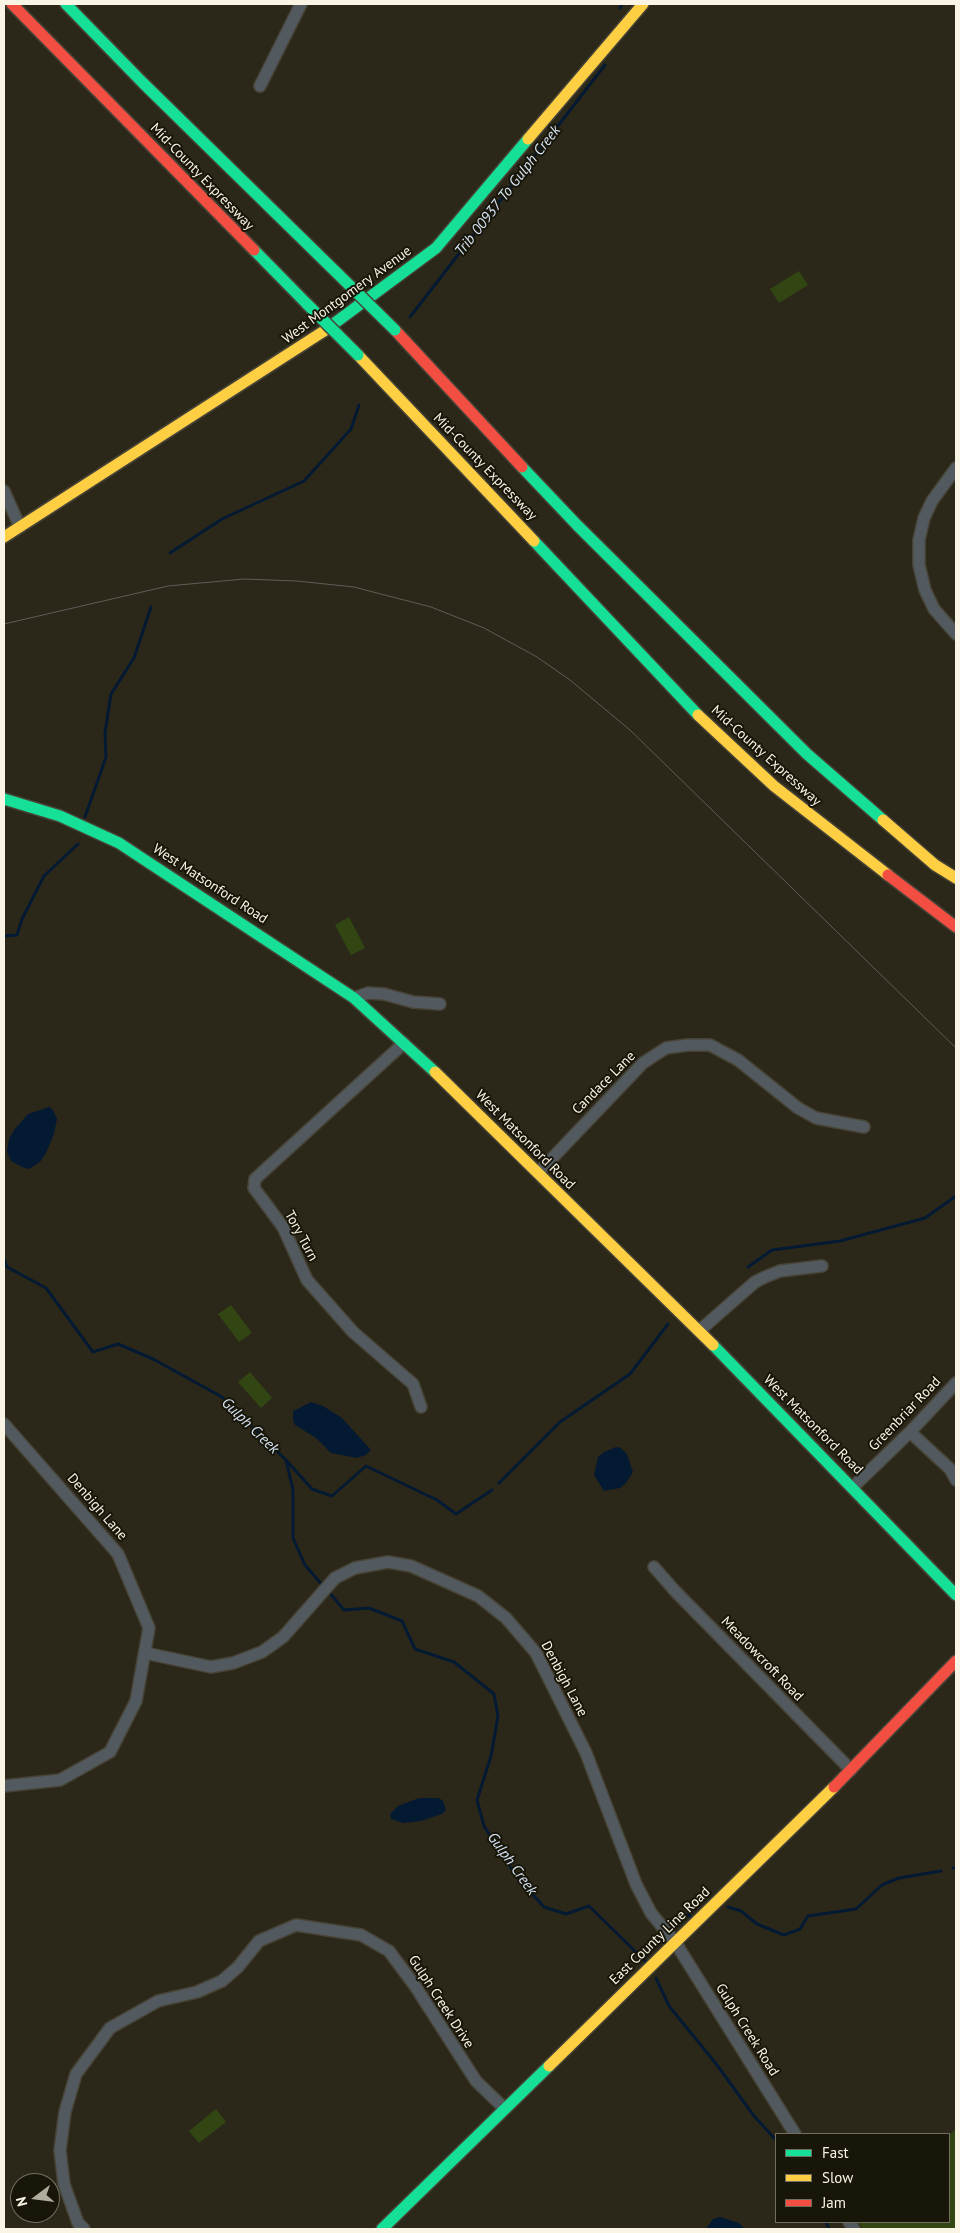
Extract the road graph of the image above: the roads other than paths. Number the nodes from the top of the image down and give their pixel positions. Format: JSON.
{"nodes":[{"id":1,"x":12,"y":4,"type":"edge"},
{"id":2,"x":66,"y":4,"type":"edge"},
{"id":3,"x":301,"y":4,"type":"edge"},
{"id":4,"x":643,"y":4,"type":"edge"},
{"id":5,"x":260,"y":86,"type":"dead end"},
{"id":6,"x":956,"y":468,"type":"edge"},
{"id":7,"x":4,"y":490,"type":"edge"},
{"id":8,"x":20,"y":527,"type":"junction"},
{"id":9,"x":4,"y":537,"type":"edge"},
{"id":10,"x":956,"y":634,"type":"edge"},
{"id":11,"x":4,"y":799,"type":"edge"},
{"id":12,"x":956,"y":878,"type":"edge"},
{"id":13,"x":956,"y":927,"type":"edge"},
{"id":14,"x":354,"y":998,"type":"junction"},
{"id":15,"x":440,"y":1004,"type":"dead end"},
{"id":16,"x":404,"y":1043,"type":"junction"},
{"id":17,"x":864,"y":1127,"type":"dead end"},
{"id":18,"x":538,"y":1173,"type":"junction"},
{"id":19,"x":822,"y":1266,"type":"dead end"},
{"id":20,"x":699,"y":1331,"type":"junction"},
{"id":21,"x":956,"y":1382,"type":"edge"},
{"id":22,"x":421,"y":1407,"type":"dead end"},
{"id":23,"x":4,"y":1424,"type":"edge"},
{"id":24,"x":910,"y":1432,"type":"junction"},
{"id":25,"x":956,"y":1480,"type":"edge"},
{"id":26,"x":853,"y":1487,"type":"junction"},
{"id":27,"x":654,"y":1567,"type":"dead end"},
{"id":28,"x":956,"y":1595,"type":"edge"},
{"id":29,"x":145,"y":1653,"type":"junction"},
{"id":30,"x":956,"y":1662,"type":"edge"},
{"id":31,"x":851,"y":1770,"type":"junction"},
{"id":32,"x":4,"y":1786,"type":"edge"},
{"id":33,"x":675,"y":1942,"type":"junction"},
{"id":34,"x":505,"y":2109,"type":"junction"},
{"id":35,"x":794,"y":2133,"type":"edge"},
{"id":36,"x":84,"y":2229,"type":"edge"},
{"id":37,"x":382,"y":2229,"type":"edge"}],
"edges":[{"from":1,"to":13,"type":"main road","name":"Mid-County Expressway","bridge":true},
{"from":2,"to":12,"type":"main road","name":"Mid-County Expressway","bridge":true},
{"from":3,"to":5,"type":"street"},
{"from":4,"to":8,"type":"main road","name":"West Montgomery Avenue"},
{"from":6,"to":10,"type":"street"},
{"from":7,"to":8,"type":"street"},
{"from":8,"to":9,"type":"main road","name":"West Montgomery Avenue"},
{"from":11,"to":14,"type":"main road","name":"West Matsonford Road"},
{"from":14,"to":15,"type":"street"},
{"from":14,"to":16,"type":"main road","name":"West Matsonford Road"},
{"from":16,"to":18,"type":"main road","name":"West Matsonford Road"},
{"from":16,"to":22,"type":"street","name":"Tory Turn"},
{"from":17,"to":18,"type":"street","name":"Candace Lane"},
{"from":18,"to":20,"type":"main road","name":"West Matsonford Road"},
{"from":19,"to":20,"type":"street"},
{"from":20,"to":26,"type":"main road","name":"West Matsonford Road"},
{"from":21,"to":24,"type":"street","name":"Greenbriar Road"},
{"from":23,"to":29,"type":"street","name":"Denbigh Lane"},
{"from":24,"to":25,"type":"street"},
{"from":24,"to":26,"type":"street","name":"Greenbriar Road"},
{"from":26,"to":28,"type":"main road","name":"West Matsonford Road"},
{"from":27,"to":31,"type":"street","name":"Meadowcroft Road"},
{"from":29,"to":32,"type":"street","name":"Denbigh Lane"},
{"from":29,"to":33,"type":"street","name":"Denbigh Lane"},
{"from":30,"to":31,"type":"main road","name":"East County Line Road"},
{"from":31,"to":33,"type":"main road","name":"East County Line Road"},
{"from":33,"to":34,"type":"main road","name":"East County Line Road"},
{"from":33,"to":35,"type":"street","name":"Gulph Creek Road"},
{"from":34,"to":36,"type":"street","name":"Gulph Creek Drive"},
{"from":34,"to":37,"type":"main road","name":"East County Line Road"}]}
